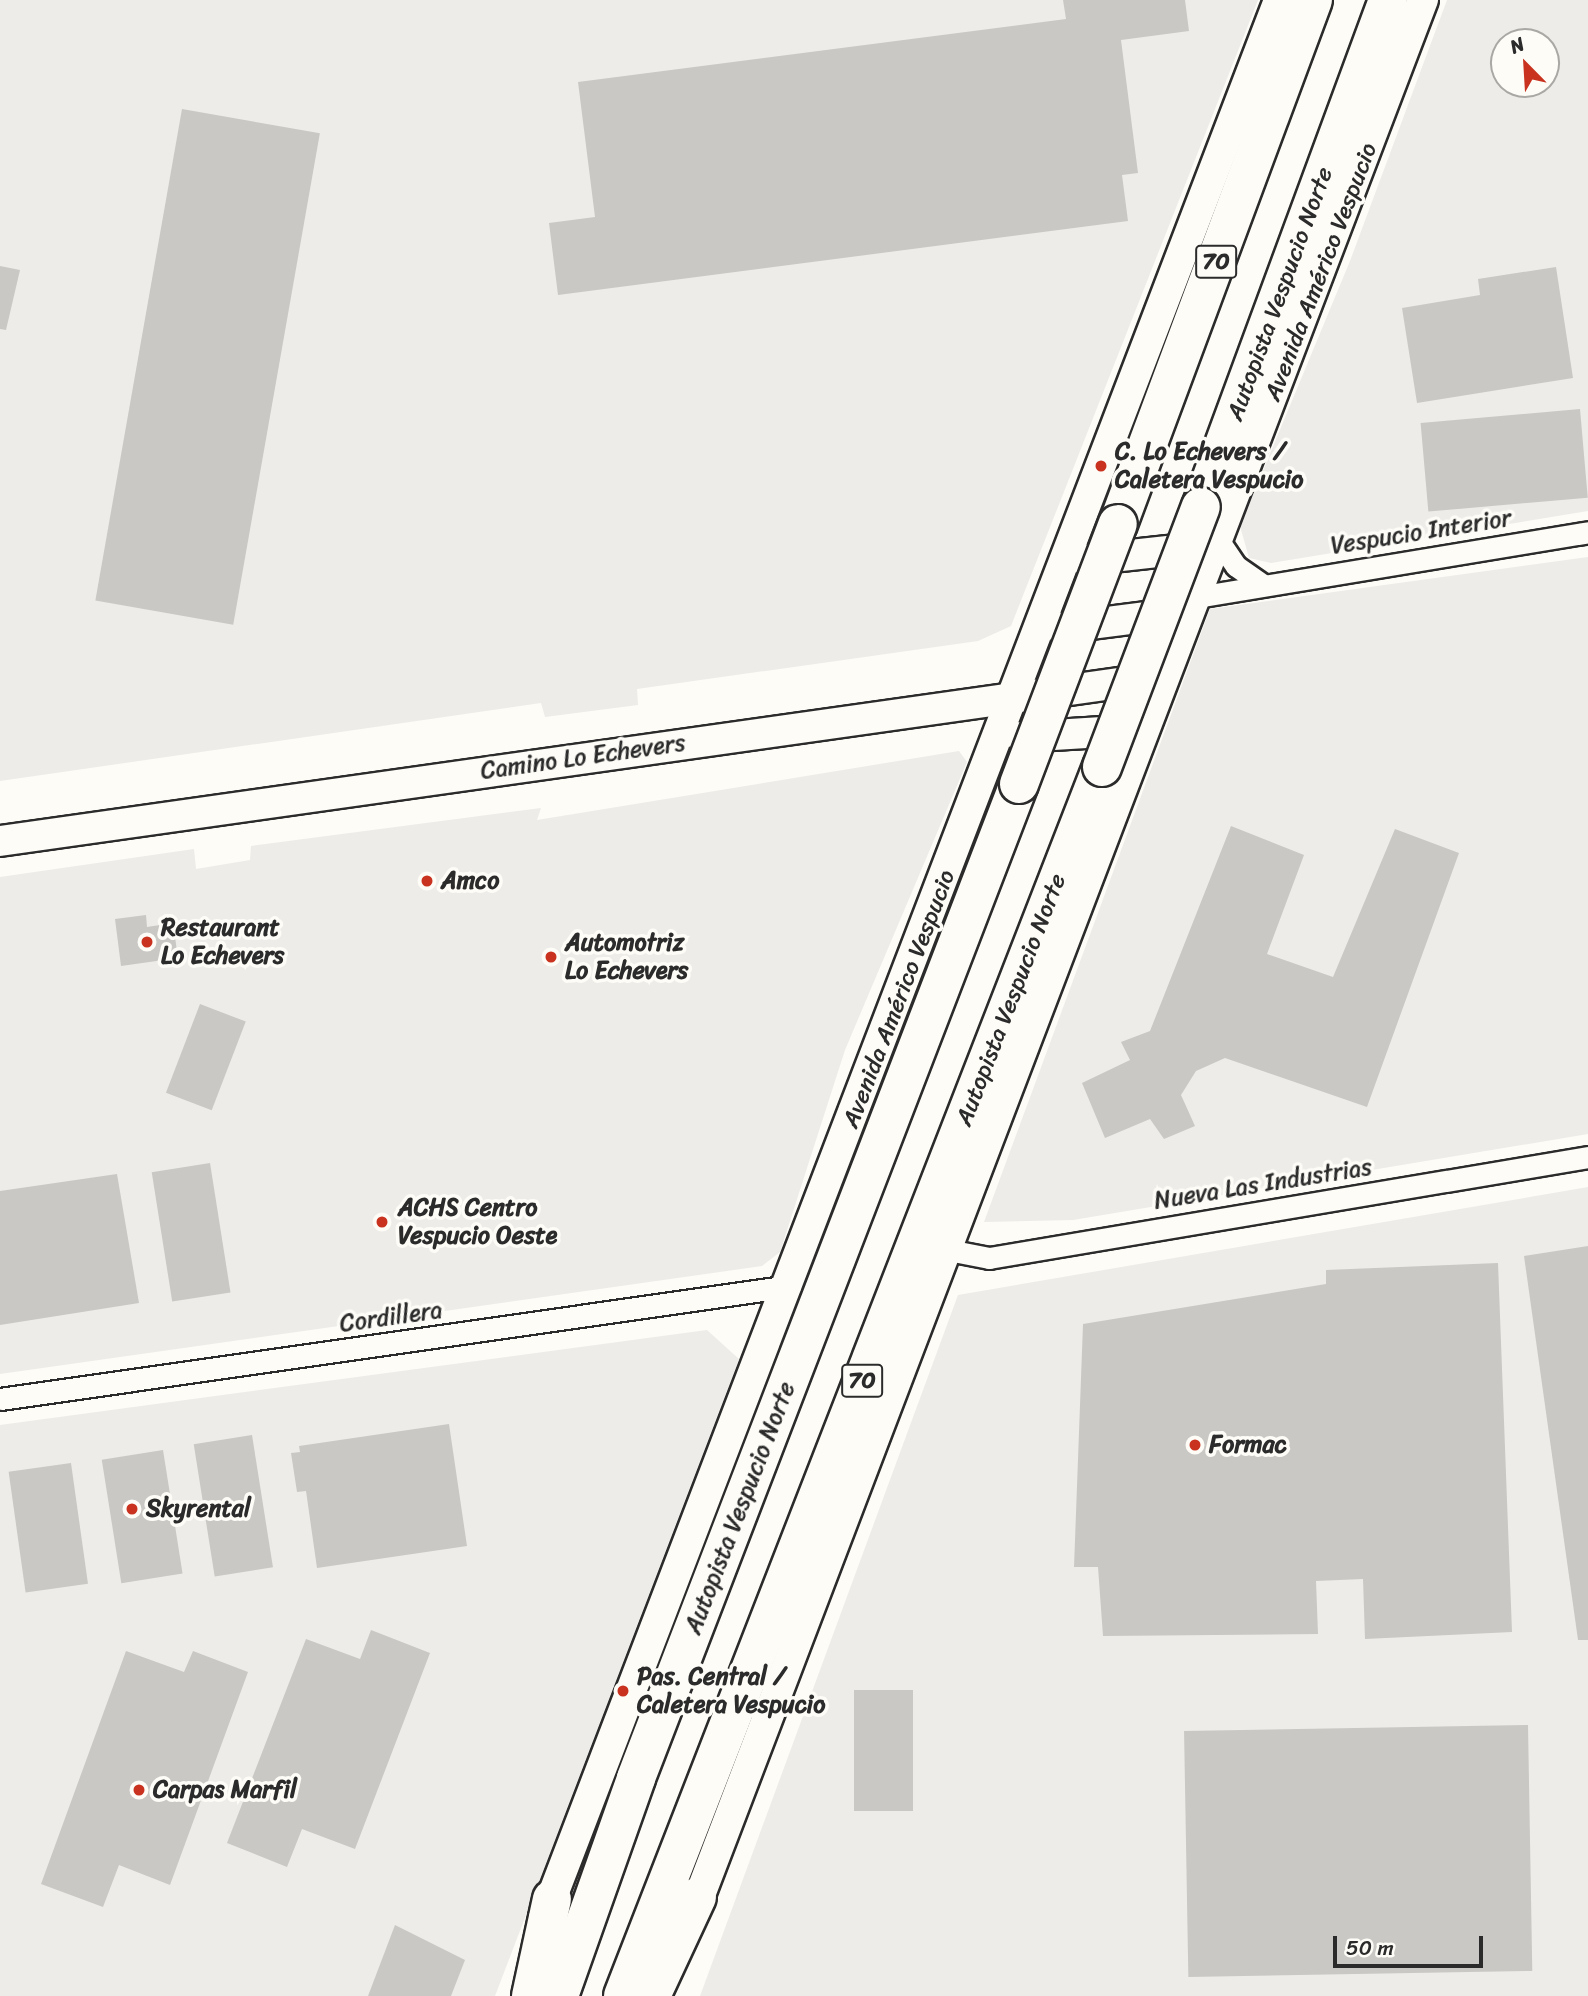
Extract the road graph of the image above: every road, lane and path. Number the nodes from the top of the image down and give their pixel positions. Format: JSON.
{"nodes":[{"id":1,"x":1279,"y":0,"type":"edge"},
{"id":2,"x":1313,"y":0,"type":"edge"},
{"id":3,"x":1388,"y":0,"type":"edge"},
{"id":4,"x":1423,"y":0,"type":"edge"},
{"id":5,"x":1588,"y":532,"type":"edge"},
{"id":6,"x":1219,"y":541,"type":"junction"},
{"id":7,"x":1067,"y":559,"type":"junction"},
{"id":8,"x":1262,"y":584,"type":"junction"},
{"id":9,"x":1194,"y":604,"type":"junction"},
{"id":10,"x":1041,"y":630,"type":"junction"},
{"id":11,"x":1167,"y":676,"type":"junction"},
{"id":12,"x":1013,"y":699,"type":"junction"},
{"id":13,"x":953,"y":708,"type":"junction"},
{"id":14,"x":1146,"y":731,"type":"junction"},
{"id":15,"x":995,"y":748,"type":"junction"},
{"id":16,"x":0,"y":841,"type":"edge"},
{"id":17,"x":1588,"y":1157,"type":"edge"},
{"id":18,"x":948,"y":1250,"type":"junction"},
{"id":19,"x":790,"y":1286,"type":"junction"},
{"id":20,"x":0,"y":1399,"type":"edge"},
{"id":21,"x":697,"y":1897,"type":"junction"},
{"id":22,"x":552,"y":1899,"type":"junction"},
{"id":23,"x":516,"y":1996,"type":"edge"},
{"id":24,"x":531,"y":1996,"type":"edge"},
{"id":25,"x":559,"y":1996,"type":"edge"},
{"id":26,"x":623,"y":1996,"type":"edge"},
{"id":27,"x":651,"y":1996,"type":"edge"},
{"id":28,"x":667,"y":1996,"type":"edge"}],
"edges":[{"from":1,"to":7,"type":"main road","name":"Avenida Américo Vespucio"},
{"from":2,"to":25,"type":"highway","name":"Autopista Vespucio Norte","number":"70","bridge":true},
{"from":3,"to":26,"type":"highway","name":"Autopista Vespucio Norte","number":"70","bridge":true},
{"from":4,"to":6,"type":"main road","name":"Avenida Américo Vespucio"},
{"from":5,"to":8,"type":"street","name":"Vespucio Interior"},
{"from":6,"to":7,"type":"main road"},
{"from":6,"to":8,"type":"street"},
{"from":6,"to":9,"type":"main road","name":"Avenida Américo Vespucio"},
{"from":7,"to":10,"type":"main road","name":"Avenida Américo Vespucio"},
{"from":8,"to":9,"type":"street","name":"Vespucio Interior"},
{"from":9,"to":10,"type":"main road"},
{"from":9,"to":11,"type":"main road","name":"Avenida Américo Vespucio"},
{"from":10,"to":12,"type":"main road","name":"Avenida Américo Vespucio"},
{"from":11,"to":12,"type":"main road","name":"Camino Lo Echevers"},
{"from":11,"to":14,"type":"main road","name":"Avenida Américo Vespucio"},
{"from":12,"to":13,"type":"main road","name":"Camino Lo Echevers"},
{"from":12,"to":15,"type":"main road","name":"Avenida Américo Vespucio"},
{"from":13,"to":15,"type":"main road"},
{"from":13,"to":16,"type":"main road","name":"Camino Lo Echevers"},
{"from":14,"to":15,"type":"main road"},
{"from":14,"to":18,"type":"main road","name":"Avenida Américo Vespucio"},
{"from":15,"to":19,"type":"main road","name":"Avenida Américo Vespucio"},
{"from":17,"to":18,"type":"street","name":"Nueva Las Industrias"},
{"from":18,"to":21,"type":"main road","name":"Avenida Américo Vespucio"},
{"from":19,"to":20,"type":"street","name":"Cordillera"},
{"from":19,"to":22,"type":"main road","name":"Avenida Américo Vespucio"},
{"from":21,"to":27,"type":"highway"},
{"from":21,"to":28,"type":"main road","name":"Avenida Américo Vespucio"},
{"from":22,"to":23,"type":"main road","name":"Avenida Américo Vespucio"},
{"from":22,"to":24,"type":"highway"}]}
